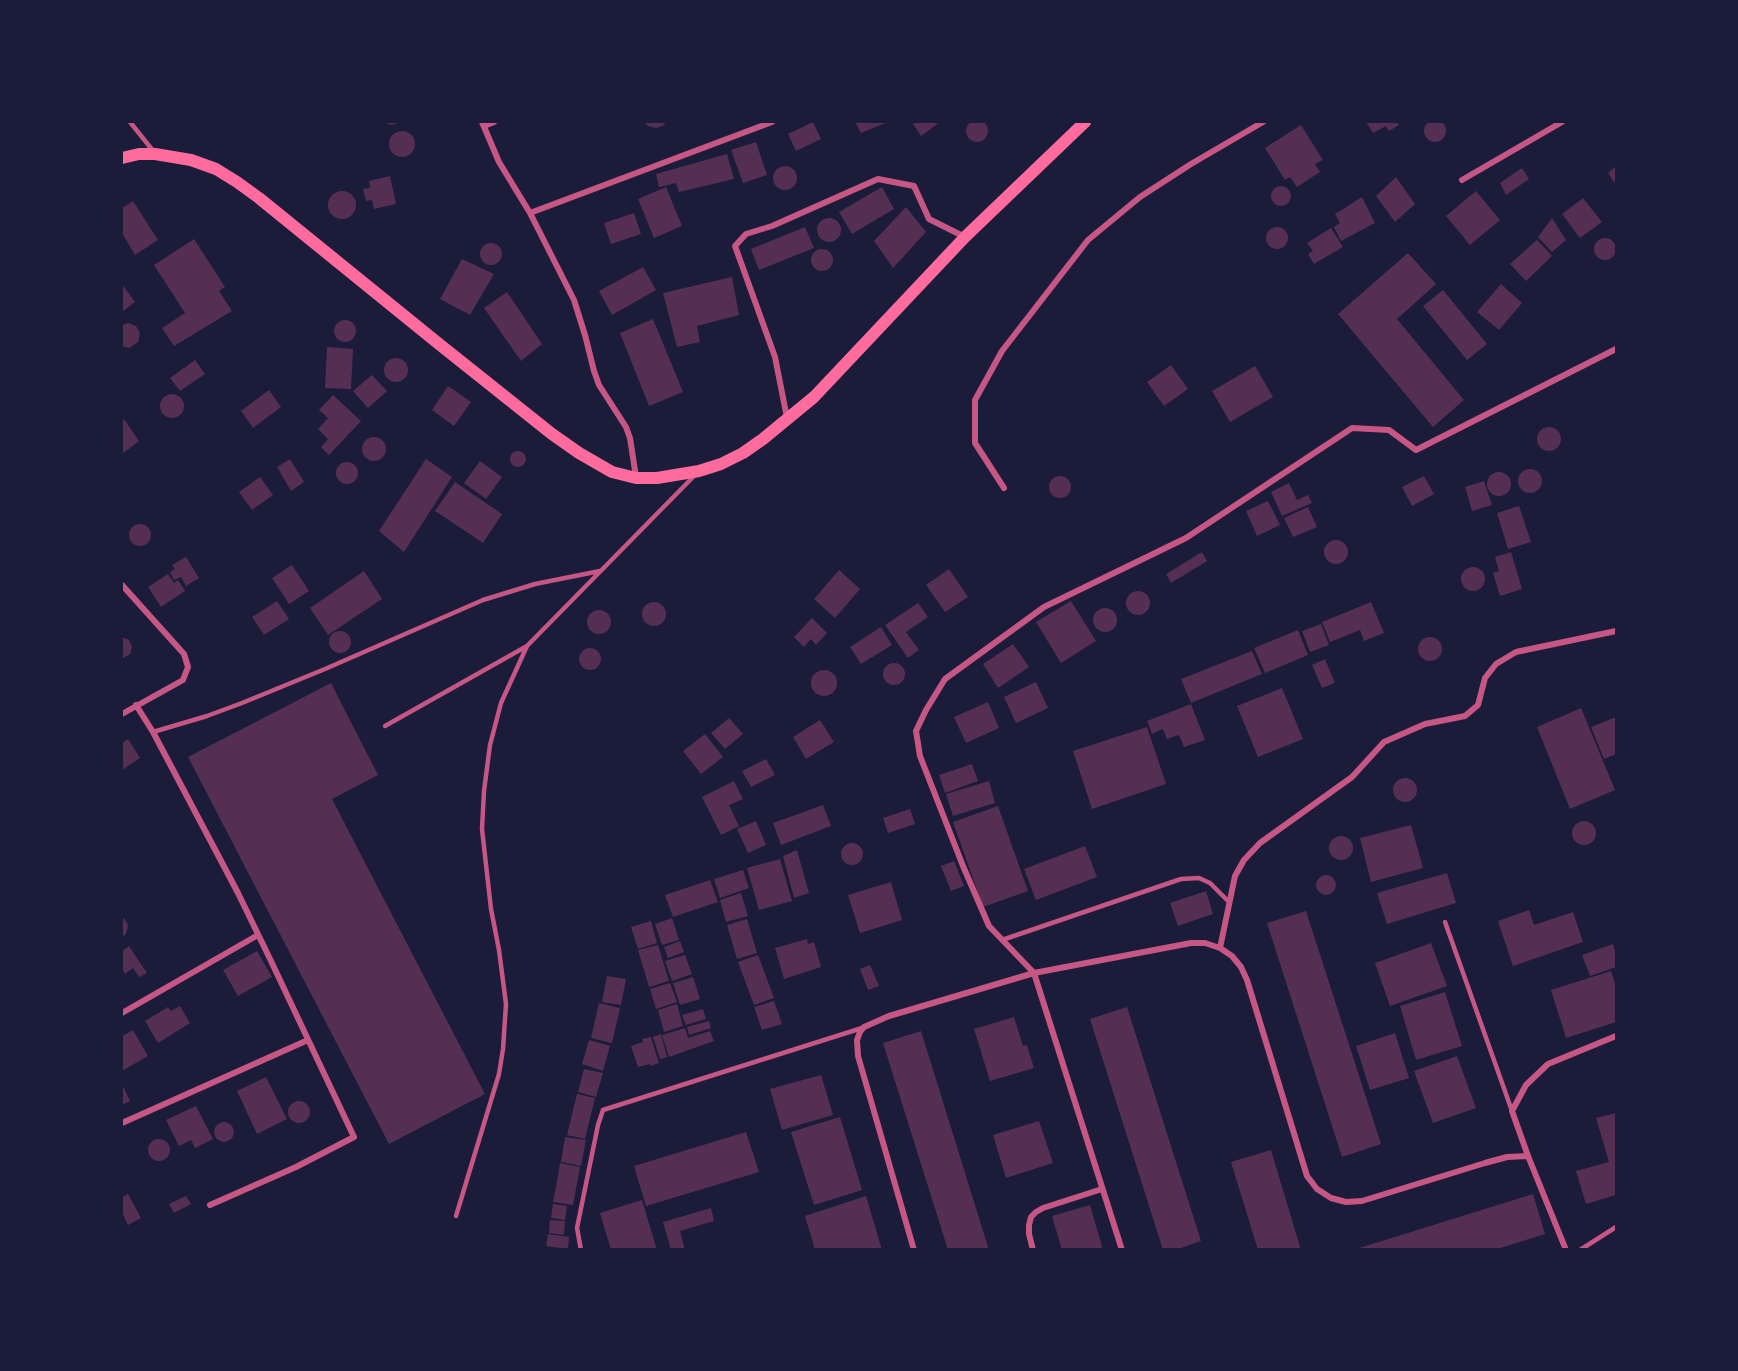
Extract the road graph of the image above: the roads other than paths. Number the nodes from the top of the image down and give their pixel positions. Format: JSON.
{"nodes":[{"id":1,"x":130,"y":122,"type":"edge"},
{"id":2,"x":494,"y":122,"type":"edge"},
{"id":3,"x":772,"y":122,"type":"edge"},
{"id":4,"x":1085,"y":122,"type":"edge"},
{"id":5,"x":1263,"y":122,"type":"edge"},
{"id":6,"x":1562,"y":122,"type":"edge"},
{"id":7,"x":483,"y":124,"type":"edge"},
{"id":8,"x":155,"y":154,"type":"junction"},
{"id":9,"x":122,"y":158,"type":"edge"},
{"id":10,"x":1462,"y":180,"type":"dead end"},
{"id":11,"x":530,"y":213,"type":"junction"},
{"id":12,"x":965,"y":237,"type":"junction"},
{"id":13,"x":1617,"y":349,"type":"edge"},
{"id":14,"x":788,"y":419,"type":"junction"},
{"id":15,"x":699,"y":471,"type":"junction"},
{"id":16,"x":636,"y":478,"type":"junction"},
{"id":17,"x":1004,"y":488,"type":"dead end"},
{"id":18,"x":601,"y":571,"type":"junction"},
{"id":19,"x":122,"y":585,"type":"edge"},
{"id":20,"x":1617,"y":631,"type":"edge"},
{"id":21,"x":527,"y":646,"type":"junction"},
{"id":22,"x":136,"y":705,"type":"junction"},
{"id":23,"x":122,"y":714,"type":"edge"},
{"id":24,"x":385,"y":726,"type":"dead end"},
{"id":25,"x":153,"y":732,"type":"junction"},
{"id":26,"x":1228,"y":901,"type":"junction"},
{"id":27,"x":1445,"y":922,"type":"dead end"},
{"id":28,"x":258,"y":935,"type":"junction"},
{"id":29,"x":1002,"y":940,"type":"junction"},
{"id":30,"x":1220,"y":948,"type":"junction"},
{"id":31,"x":1034,"y":972,"type":"junction"},
{"id":32,"x":122,"y":1013,"type":"edge"},
{"id":33,"x":864,"y":1027,"type":"junction"},
{"id":34,"x":1617,"y":1036,"type":"edge"},
{"id":35,"x":308,"y":1040,"type":"junction"},
{"id":36,"x":1512,"y":1111,"type":"junction"},
{"id":37,"x":122,"y":1123,"type":"edge"},
{"id":38,"x":1528,"y":1156,"type":"junction"},
{"id":39,"x":1102,"y":1189,"type":"junction"},
{"id":40,"x":210,"y":1206,"type":"dead end"},
{"id":41,"x":456,"y":1216,"type":"dead end"},
{"id":42,"x":1617,"y":1227,"type":"edge"},
{"id":43,"x":581,"y":1250,"type":"edge"},
{"id":44,"x":914,"y":1250,"type":"edge"},
{"id":45,"x":1033,"y":1250,"type":"edge"},
{"id":46,"x":1122,"y":1250,"type":"edge"},
{"id":47,"x":1566,"y":1250,"type":"edge"},
{"id":48,"x":1580,"y":1250,"type":"edge"}],
"edges":[{"from":1,"to":8,"type":"lane"},
{"from":2,"to":7,"type":"street"},
{"from":3,"to":11,"type":"street"},
{"from":4,"to":12,"type":"main road"},
{"from":5,"to":17,"type":"street"},
{"from":6,"to":10,"type":"street"},
{"from":7,"to":11,"type":"street"},
{"from":8,"to":9,"type":"main road"},
{"from":8,"to":16,"type":"main road"},
{"from":11,"to":16,"type":"street"},
{"from":12,"to":14,"type":"main road"},
{"from":12,"to":14,"type":"street"},
{"from":13,"to":29,"type":"street"},
{"from":14,"to":15,"type":"main road"},
{"from":15,"to":16,"type":"main road"},
{"from":15,"to":18,"type":"lane"},
{"from":18,"to":21,"type":"lane"},
{"from":18,"to":25,"type":"lane"},
{"from":19,"to":22,"type":"street"},
{"from":20,"to":26,"type":"street"},
{"from":21,"to":24,"type":"lane"},
{"from":21,"to":41,"type":"lane"},
{"from":22,"to":23,"type":"street"},
{"from":22,"to":25,"type":"street"},
{"from":25,"to":28,"type":"street"},
{"from":26,"to":29,"type":"lane"},
{"from":26,"to":30,"type":"street"},
{"from":27,"to":36,"type":"lane"},
{"from":28,"to":32,"type":"street"},
{"from":28,"to":35,"type":"street"},
{"from":29,"to":31,"type":"street"},
{"from":30,"to":31,"type":"street"},
{"from":30,"to":38,"type":"street"},
{"from":31,"to":33,"type":"street"},
{"from":31,"to":39,"type":"street"},
{"from":33,"to":43,"type":"lane"},
{"from":33,"to":44,"type":"street"},
{"from":34,"to":36,"type":"street"},
{"from":35,"to":37,"type":"street"},
{"from":35,"to":40,"type":"street"},
{"from":36,"to":38,"type":"street"},
{"from":38,"to":47,"type":"street"},
{"from":39,"to":45,"type":"street"},
{"from":39,"to":46,"type":"street"},
{"from":42,"to":48,"type":"lane"}]}
